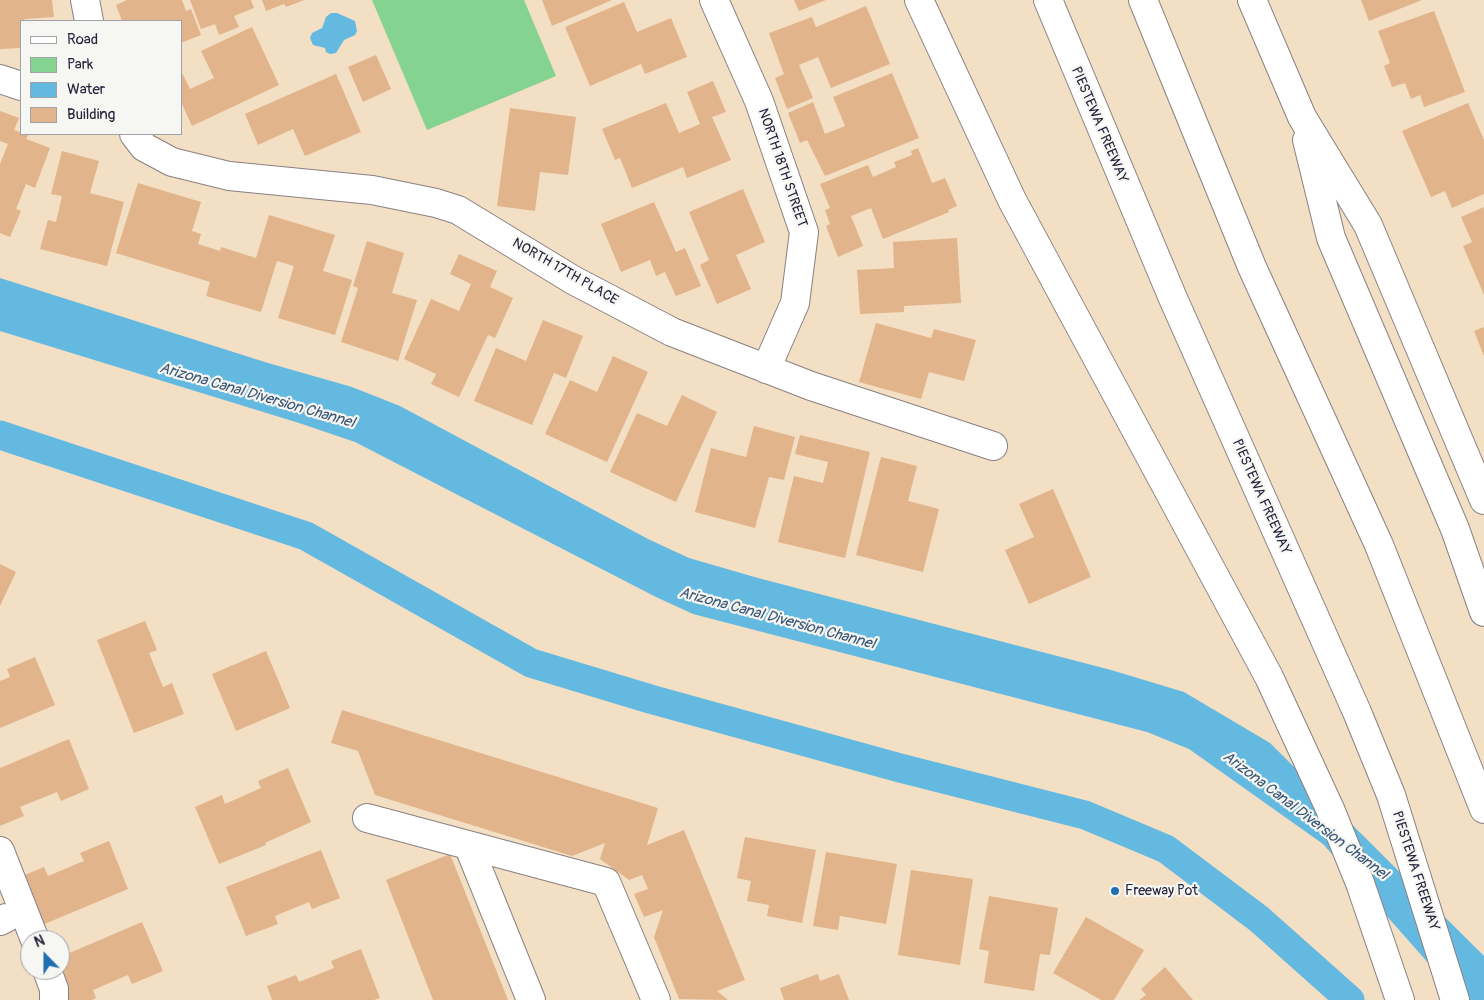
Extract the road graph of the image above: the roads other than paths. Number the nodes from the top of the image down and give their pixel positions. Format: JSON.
{"nodes":[{"id":1,"x":85,"y":0,"type":"edge"},
{"id":2,"x":714,"y":0,"type":"edge"},
{"id":3,"x":919,"y":0,"type":"edge"},
{"id":4,"x":1048,"y":0,"type":"edge"},
{"id":5,"x":1143,"y":0,"type":"edge"},
{"id":6,"x":1252,"y":0,"type":"edge"},
{"id":7,"x":89,"y":20,"type":"edge"},
{"id":8,"x":0,"y":79,"type":"edge"},
{"id":9,"x":20,"y":86,"type":"edge"},
{"id":10,"x":1302,"y":117,"type":"junction"},
{"id":11,"x":135,"y":135,"type":"edge"},
{"id":12,"x":766,"y":369,"type":"junction"},
{"id":13,"x":994,"y":446,"type":"dead end"},
{"id":14,"x":1484,"y":500,"type":"edge"},
{"id":15,"x":1484,"y":612,"type":"edge"},
{"id":16,"x":1484,"y":808,"type":"edge"},
{"id":17,"x":367,"y":818,"type":"dead end"},
{"id":18,"x":469,"y":847,"type":"junction"},
{"id":19,"x":0,"y":851,"type":"edge"},
{"id":20,"x":31,"y":930,"type":"edge"},
{"id":21,"x":51,"y":980,"type":"edge"},
{"id":22,"x":54,"y":1000,"type":"edge"},
{"id":23,"x":531,"y":1000,"type":"edge"},
{"id":24,"x":656,"y":1000,"type":"edge"},
{"id":25,"x":1400,"y":1000,"type":"edge"},
{"id":26,"x":1455,"y":1000,"type":"edge"}],
"edges":[{"from":1,"to":7,"type":"main road"},
{"from":2,"to":12,"type":"main road","name":"NORTH 18TH STREET"},
{"from":3,"to":25,"type":"main road"},
{"from":4,"to":26,"type":"main road","name":"PIESTEWA FREEWAY"},
{"from":5,"to":16,"type":"main road"},
{"from":6,"to":10,"type":"main road"},
{"from":8,"to":9,"type":"main road"},
{"from":10,"to":14,"type":"main road"},
{"from":10,"to":15,"type":"main road"},
{"from":11,"to":12,"type":"main road","name":"NORTH 17TH PLACE"},
{"from":12,"to":13,"type":"main road","name":"NORTH 17TH PLACE"},
{"from":17,"to":18,"type":"main road"},
{"from":18,"to":23,"type":"main road"},
{"from":18,"to":24,"type":"main road"},
{"from":19,"to":20,"type":"main road"},
{"from":21,"to":22,"type":"main road"}]}
